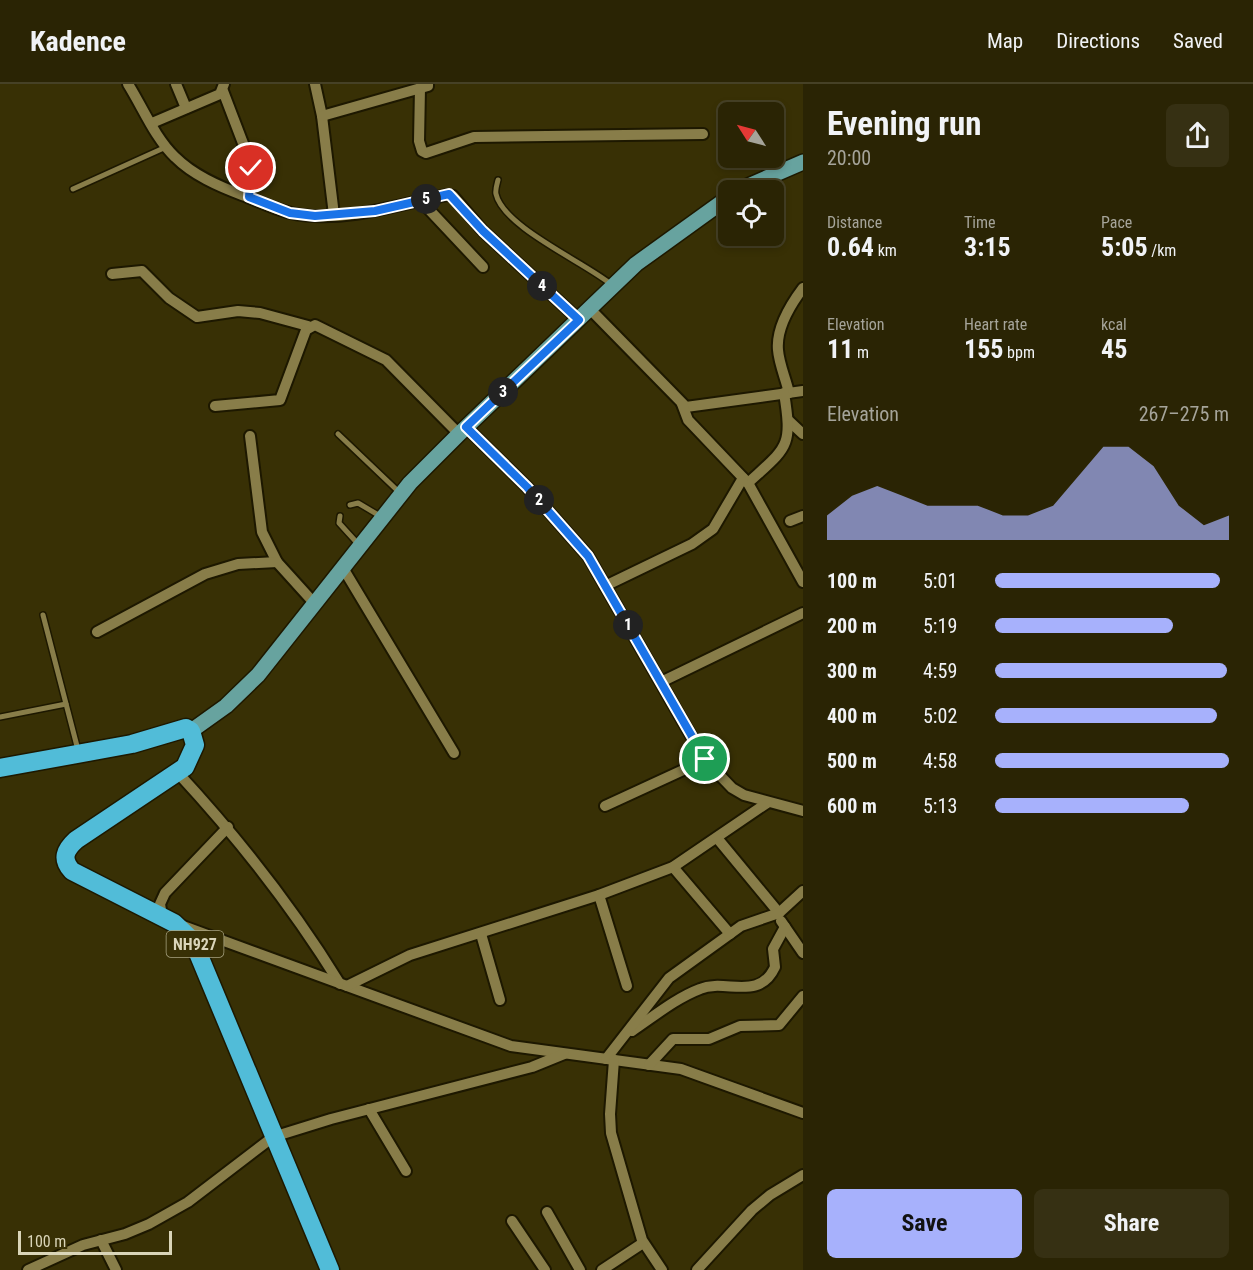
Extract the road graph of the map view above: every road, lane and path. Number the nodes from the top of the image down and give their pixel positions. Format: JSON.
{"nodes":[{"id":1,"x":128,"y":84,"type":"edge"},
{"id":2,"x":176,"y":84,"type":"edge"},
{"id":3,"x":315,"y":84,"type":"edge"},
{"id":4,"x":428,"y":86,"type":"edge"},
{"id":5,"x":224,"y":87,"type":"edge"},
{"id":6,"x":186,"y":108,"type":"junction"},
{"id":7,"x":322,"y":116,"type":"junction"},
{"id":8,"x":152,"y":123,"type":"junction"},
{"id":9,"x":703,"y":134,"type":"dead end"},
{"id":10,"x":166,"y":147,"type":"junction"},
{"id":11,"x":803,"y":162,"type":"edge"},
{"id":12,"x":498,"y":180,"type":"dead end"},
{"id":13,"x":762,"y":180,"type":"edge"},
{"id":14,"x":73,"y":189,"type":"dead end"},
{"id":15,"x":249,"y":197,"type":"junction"},
{"id":16,"x":420,"y":201,"type":"junction"},
{"id":17,"x":718,"y":205,"type":"edge"},
{"id":18,"x":334,"y":215,"type":"junction"},
{"id":19,"x":483,"y":267,"type":"dead end"},
{"id":20,"x":112,"y":274,"type":"dead end"},
{"id":21,"x":614,"y":286,"type":"junction"},
{"id":22,"x":803,"y":288,"type":"edge"},
{"id":23,"x":590,"y":309,"type":"junction"},
{"id":24,"x":579,"y":320,"type":"junction"},
{"id":25,"x":308,"y":326,"type":"junction"},
{"id":26,"x":803,"y":391,"type":"edge"},
{"id":27,"x":787,"y":393,"type":"junction"},
{"id":28,"x":682,"y":404,"type":"junction"},
{"id":29,"x":215,"y":406,"type":"dead end"},
{"id":30,"x":789,"y":421,"type":"junction"},
{"id":31,"x":462,"y":430,"type":"junction"},
{"id":32,"x":338,"y":434,"type":"dead end"},
{"id":33,"x":803,"y":434,"type":"edge"},
{"id":34,"x":250,"y":436,"type":"dead end"},
{"id":35,"x":746,"y":480,"type":"junction"},
{"id":36,"x":402,"y":494,"type":"junction"},
{"id":37,"x":350,"y":505,"type":"dead end"},
{"id":38,"x":340,"y":516,"type":"dead end"},
{"id":39,"x":803,"y":516,"type":"edge"},
{"id":40,"x":383,"y":517,"type":"junction"},
{"id":41,"x":789,"y":521,"type":"dead end"},
{"id":42,"x":360,"y":546,"type":"junction"},
{"id":43,"x":277,"y":562,"type":"junction"},
{"id":44,"x":343,"y":568,"type":"junction"},
{"id":45,"x":803,"y":582,"type":"edge"},
{"id":46,"x":605,"y":586,"type":"junction"},
{"id":47,"x":315,"y":604,"type":"junction"},
{"id":48,"x":803,"y":613,"type":"edge"},
{"id":49,"x":43,"y":615,"type":"dead end"},
{"id":50,"x":97,"y":632,"type":"dead end"},
{"id":51,"x":661,"y":682,"type":"junction"},
{"id":52,"x":66,"y":704,"type":"junction"},
{"id":53,"x":0,"y":717,"type":"edge"},
{"id":54,"x":191,"y":731,"type":"junction"},
{"id":55,"x":454,"y":753,"type":"dead end"},
{"id":56,"x":79,"y":754,"type":"junction"},
{"id":57,"x":705,"y":759,"type":"junction"},
{"id":58,"x":5,"y":767,"type":"edge"},
{"id":59,"x":178,"y":773,"type":"junction"},
{"id":60,"x":767,"y":803,"type":"junction"},
{"id":61,"x":605,"y":806,"type":"dead end"},
{"id":62,"x":803,"y":811,"type":"edge"},
{"id":63,"x":228,"y":827,"type":"junction"},
{"id":64,"x":717,"y":838,"type":"junction"},
{"id":65,"x":673,"y":867,"type":"junction"},
{"id":66,"x":803,"y":891,"type":"edge"},
{"id":67,"x":599,"y":895,"type":"junction"},
{"id":68,"x":777,"y":914,"type":"junction"},
{"id":69,"x":168,"y":919,"type":"junction"},
{"id":70,"x":785,"y":927,"type":"junction"},
{"id":71,"x":481,"y":934,"type":"junction"},
{"id":72,"x":730,"y":934,"type":"junction"},
{"id":73,"x":803,"y":953,"type":"edge"},
{"id":74,"x":343,"y":985,"type":"junction"},
{"id":75,"x":627,"y":986,"type":"dead end"},
{"id":76,"x":803,"y":996,"type":"edge"},
{"id":77,"x":500,"y":1000,"type":"dead end"},
{"id":78,"x":624,"y":1036,"type":"junction"},
{"id":79,"x":564,"y":1054,"type":"junction"},
{"id":80,"x":610,"y":1060,"type":"junction"},
{"id":81,"x":649,"y":1065,"type":"junction"},
{"id":82,"x":369,"y":1109,"type":"junction"},
{"id":83,"x":803,"y":1113,"type":"edge"},
{"id":84,"x":273,"y":1137,"type":"junction"},
{"id":85,"x":406,"y":1171,"type":"dead end"},
{"id":86,"x":803,"y":1175,"type":"edge"},
{"id":87,"x":547,"y":1212,"type":"dead end"},
{"id":88,"x":512,"y":1221,"type":"dead end"},
{"id":89,"x":101,"y":1240,"type":"junction"},
{"id":90,"x":643,"y":1243,"type":"junction"},
{"id":91,"x":28,"y":1270,"type":"edge"},
{"id":92,"x":116,"y":1270,"type":"edge"},
{"id":93,"x":330,"y":1270,"type":"edge"},
{"id":94,"x":545,"y":1270,"type":"edge"},
{"id":95,"x":580,"y":1270,"type":"edge"},
{"id":96,"x":602,"y":1270,"type":"edge"},
{"id":97,"x":662,"y":1270,"type":"edge"},
{"id":98,"x":697,"y":1270,"type":"edge"}],
"edges":[{"from":1,"to":8,"type":"street"},
{"from":2,"to":6,"type":"street"},
{"from":3,"to":7,"type":"street"},
{"from":4,"to":7,"type":"street"},
{"from":4,"to":9,"type":"street"},
{"from":5,"to":6,"type":"street"},
{"from":5,"to":15,"type":"street"},
{"from":6,"to":8,"type":"street"},
{"from":7,"to":18,"type":"street"},
{"from":8,"to":10,"type":"street"},
{"from":10,"to":14,"type":"lane"},
{"from":10,"to":15,"type":"street"},
{"from":11,"to":13,"type":"main road"},
{"from":12,"to":21,"type":"lane"},
{"from":15,"to":18,"type":"street"},
{"from":16,"to":18,"type":"street"},
{"from":16,"to":19,"type":"street"},
{"from":16,"to":24,"type":"street"},
{"from":17,"to":21,"type":"main road"},
{"from":20,"to":25,"type":"street"},
{"from":21,"to":23,"type":"main road"},
{"from":22,"to":27,"type":"street"},
{"from":23,"to":24,"type":"main road"},
{"from":23,"to":28,"type":"street"},
{"from":24,"to":31,"type":"main road"},
{"from":25,"to":29,"type":"street"},
{"from":25,"to":31,"type":"street"},
{"from":26,"to":27,"type":"street"},
{"from":27,"to":28,"type":"street"},
{"from":27,"to":30,"type":"street"},
{"from":28,"to":35,"type":"street"},
{"from":30,"to":33,"type":"street"},
{"from":30,"to":35,"type":"street"},
{"from":31,"to":36,"type":"main road"},
{"from":31,"to":46,"type":"street"},
{"from":32,"to":36,"type":"lane"},
{"from":34,"to":43,"type":"street"},
{"from":35,"to":45,"type":"street"},
{"from":35,"to":46,"type":"street"},
{"from":36,"to":40,"type":"main road"},
{"from":37,"to":40,"type":"lane"},
{"from":38,"to":42,"type":"lane"},
{"from":39,"to":41,"type":"street"},
{"from":40,"to":42,"type":"main road"},
{"from":42,"to":44,"type":"main road"},
{"from":43,"to":47,"type":"street"},
{"from":43,"to":50,"type":"street"},
{"from":44,"to":47,"type":"main road"},
{"from":44,"to":55,"type":"street"},
{"from":46,"to":51,"type":"street"},
{"from":47,"to":54,"type":"main road"},
{"from":48,"to":51,"type":"street"},
{"from":49,"to":52,"type":"lane"},
{"from":51,"to":57,"type":"street"},
{"from":52,"to":53,"type":"lane"},
{"from":52,"to":56,"type":"lane"},
{"from":54,"to":56,"type":"highway"},
{"from":54,"to":59,"type":"highway","number":"NH927"},
{"from":56,"to":58,"type":"highway"},
{"from":57,"to":60,"type":"street"},
{"from":57,"to":61,"type":"street"},
{"from":59,"to":63,"type":"street"},
{"from":59,"to":69,"type":"highway","number":"NH927"},
{"from":60,"to":62,"type":"street"},
{"from":60,"to":64,"type":"street"},
{"from":63,"to":69,"type":"street"},
{"from":63,"to":74,"type":"street"},
{"from":64,"to":65,"type":"street"},
{"from":64,"to":68,"type":"street"},
{"from":65,"to":67,"type":"street"},
{"from":65,"to":72,"type":"street"},
{"from":66,"to":68,"type":"street"},
{"from":67,"to":71,"type":"street"},
{"from":67,"to":75,"type":"street"},
{"from":68,"to":70,"type":"street"},
{"from":68,"to":72,"type":"street"},
{"from":69,"to":74,"type":"street"},
{"from":69,"to":84,"type":"highway","number":"NH927"},
{"from":70,"to":73,"type":"street"},
{"from":70,"to":78,"type":"street"},
{"from":71,"to":74,"type":"street"},
{"from":71,"to":77,"type":"street"},
{"from":72,"to":78,"type":"street"},
{"from":74,"to":79,"type":"street"},
{"from":76,"to":81,"type":"street"},
{"from":78,"to":80,"type":"street"},
{"from":79,"to":80,"type":"street"},
{"from":79,"to":82,"type":"street"},
{"from":80,"to":81,"type":"street"},
{"from":80,"to":90,"type":"street"},
{"from":81,"to":83,"type":"street"},
{"from":82,"to":84,"type":"street"},
{"from":82,"to":85,"type":"street"},
{"from":84,"to":89,"type":"street"},
{"from":84,"to":93,"type":"highway","number":"NH927"},
{"from":86,"to":98,"type":"street"},
{"from":87,"to":95,"type":"street"},
{"from":88,"to":94,"type":"street"},
{"from":89,"to":91,"type":"street"},
{"from":89,"to":92,"type":"street"},
{"from":90,"to":96,"type":"street"},
{"from":90,"to":97,"type":"street"}]}
